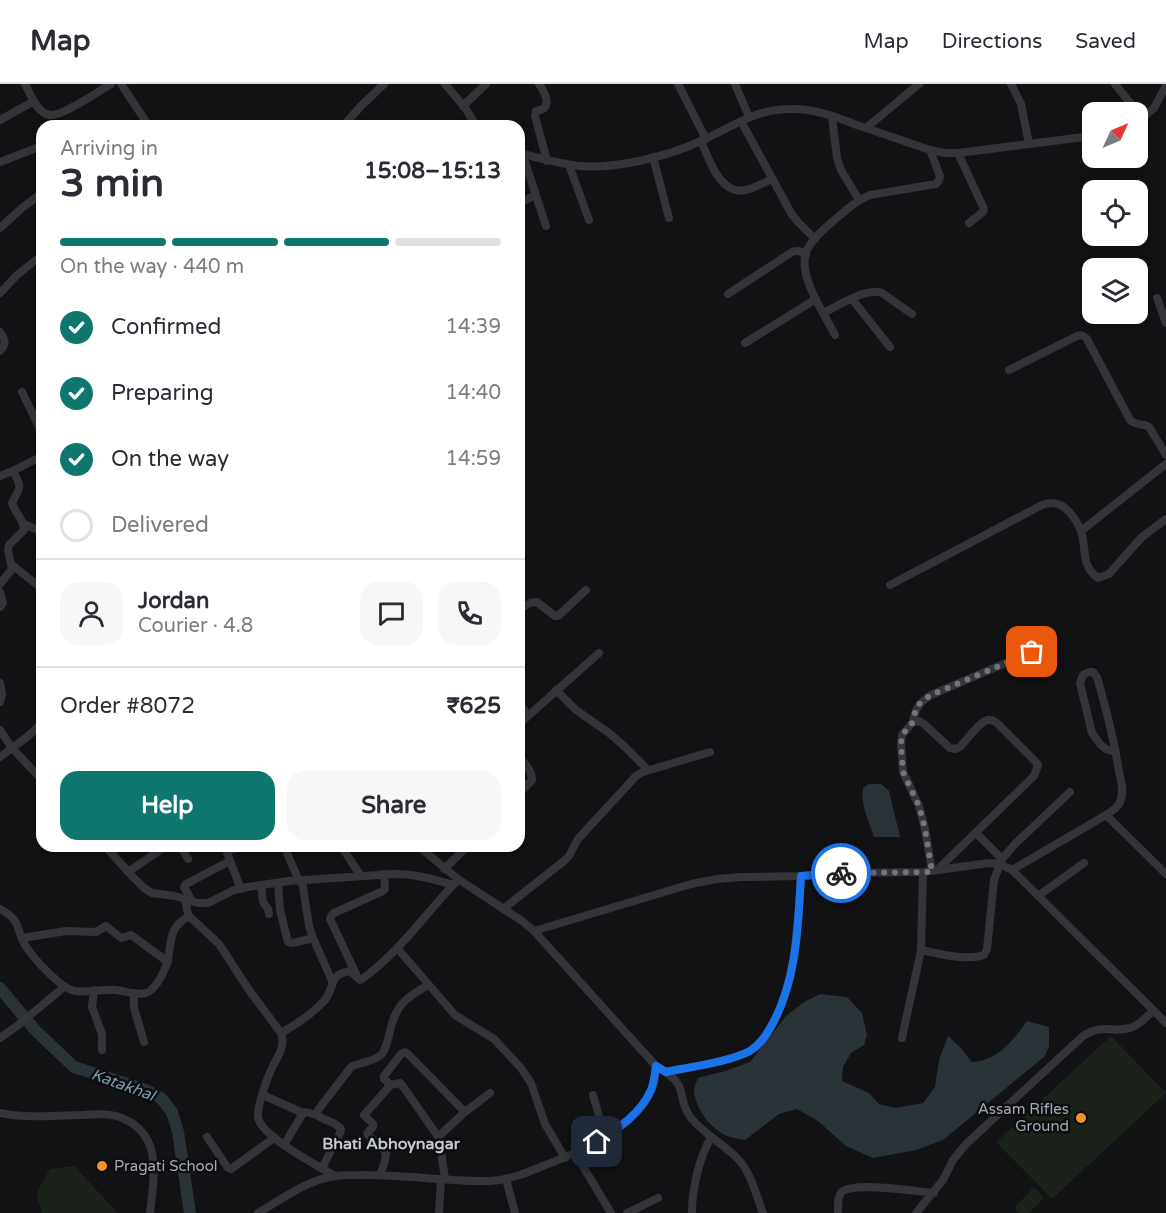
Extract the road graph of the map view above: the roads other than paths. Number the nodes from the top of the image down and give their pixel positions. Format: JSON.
{"nodes":[{"id":1,"x":26,"y":84,"type":"edge"},
{"id":2,"x":111,"y":84,"type":"edge"},
{"id":3,"x":121,"y":84,"type":"edge"},
{"id":4,"x":384,"y":84,"type":"edge"},
{"id":5,"x":445,"y":84,"type":"edge"},
{"id":6,"x":486,"y":84,"type":"edge"},
{"id":7,"x":540,"y":84,"type":"edge"},
{"id":8,"x":678,"y":84,"type":"edge"},
{"id":9,"x":735,"y":84,"type":"edge"},
{"id":10,"x":918,"y":84,"type":"edge"},
{"id":11,"x":1011,"y":84,"type":"edge"},
{"id":12,"x":1115,"y":84,"type":"edge"},
{"id":13,"x":1166,"y":86,"type":"edge"},
{"id":14,"x":34,"y":100,"type":"junction"},
{"id":15,"x":1127,"y":102,"type":"edge"},
{"id":16,"x":463,"y":106,"type":"junction"},
{"id":17,"x":1148,"y":114,"type":"edge"},
{"id":18,"x":832,"y":116,"type":"junction"},
{"id":19,"x":749,"y":117,"type":"junction"},
{"id":20,"x":0,"y":120,"type":"edge"},
{"id":21,"x":145,"y":120,"type":"edge"},
{"id":22,"x":348,"y":120,"type":"edge"},
{"id":23,"x":473,"y":120,"type":"edge"},
{"id":24,"x":741,"y":121,"type":"junction"},
{"id":25,"x":866,"y":128,"type":"junction"},
{"id":26,"x":1082,"y":137,"type":"edge"},
{"id":27,"x":703,"y":140,"type":"junction"},
{"id":28,"x":1029,"y":144,"type":"junction"},
{"id":29,"x":36,"y":148,"type":"edge"},
{"id":30,"x":930,"y":150,"type":"junction"},
{"id":31,"x":958,"y":153,"type":"junction"},
{"id":32,"x":525,"y":154,"type":"edge"},
{"id":33,"x":653,"y":157,"type":"junction"},
{"id":34,"x":547,"y":160,"type":"junction"},
{"id":35,"x":0,"y":162,"type":"edge"},
{"id":36,"x":569,"y":165,"type":"junction"},
{"id":37,"x":525,"y":166,"type":"edge"},
{"id":38,"x":772,"y":179,"type":"junction"},
{"id":39,"x":536,"y":195,"type":"junction"},
{"id":40,"x":36,"y":198,"type":"edge"},
{"id":41,"x":525,"y":200,"type":"edge"},
{"id":42,"x":859,"y":200,"type":"junction"},
{"id":43,"x":669,"y":218,"type":"dead end"},
{"id":44,"x":589,"y":220,"type":"dead end"},
{"id":45,"x":969,"y":223,"type":"dead end"},
{"id":46,"x":546,"y":226,"type":"dead end"},
{"id":47,"x":0,"y":228,"type":"edge"},
{"id":48,"x":815,"y":238,"type":"junction"},
{"id":49,"x":806,"y":255,"type":"junction"},
{"id":50,"x":36,"y":260,"type":"edge"},
{"id":51,"x":0,"y":294,"type":"edge"},
{"id":52,"x":728,"y":294,"type":"dead end"},
{"id":53,"x":1157,"y":298,"type":"dead end"},
{"id":54,"x":816,"y":299,"type":"junction"},
{"id":55,"x":852,"y":299,"type":"junction"},
{"id":56,"x":824,"y":313,"type":"junction"},
{"id":57,"x":912,"y":314,"type":"dead end"},
{"id":58,"x":1166,"y":323,"type":"edge"},
{"id":59,"x":0,"y":332,"type":"edge"},
{"id":60,"x":835,"y":335,"type":"dead end"},
{"id":61,"x":745,"y":343,"type":"dead end"},
{"id":62,"x":890,"y":347,"type":"dead end"},
{"id":63,"x":0,"y":351,"type":"edge"},
{"id":64,"x":1009,"y":370,"type":"dead end"},
{"id":65,"x":22,"y":392,"type":"dead end"},
{"id":66,"x":36,"y":413,"type":"edge"},
{"id":67,"x":1166,"y":454,"type":"edge"},
{"id":68,"x":36,"y":459,"type":"edge"},
{"id":69,"x":1166,"y":465,"type":"edge"},
{"id":70,"x":13,"y":471,"type":"junction"},
{"id":71,"x":0,"y":476,"type":"edge"},
{"id":72,"x":1166,"y":519,"type":"edge"},
{"id":73,"x":24,"y":524,"type":"junction"},
{"id":74,"x":36,"y":529,"type":"edge"},
{"id":75,"x":1081,"y":531,"type":"junction"},
{"id":76,"x":0,"y":543,"type":"edge"},
{"id":77,"x":8,"y":550,"type":"junction"},
{"id":78,"x":11,"y":564,"type":"junction"},
{"id":79,"x":0,"y":584,"type":"edge"},
{"id":80,"x":36,"y":584,"type":"edge"},
{"id":81,"x":890,"y":585,"type":"dead end"},
{"id":82,"x":586,"y":590,"type":"dead end"},
{"id":83,"x":0,"y":592,"type":"edge"},
{"id":84,"x":525,"y":606,"type":"edge"},
{"id":85,"x":0,"y":607,"type":"edge"},
{"id":86,"x":1032,"y":652,"type":"dead end"},
{"id":87,"x":599,"y":653,"type":"dead end"},
{"id":88,"x":0,"y":683,"type":"edge"},
{"id":89,"x":556,"y":690,"type":"junction"},
{"id":90,"x":0,"y":702,"type":"edge"},
{"id":91,"x":525,"y":711,"type":"edge"},
{"id":92,"x":528,"y":716,"type":"junction"},
{"id":93,"x":525,"y":719,"type":"edge"},
{"id":94,"x":913,"y":722,"type":"junction"},
{"id":95,"x":36,"y":728,"type":"edge"},
{"id":96,"x":0,"y":730,"type":"edge"},
{"id":97,"x":12,"y":748,"type":"junction"},
{"id":98,"x":710,"y":752,"type":"dead end"},
{"id":99,"x":1116,"y":752,"type":"junction"},
{"id":100,"x":0,"y":757,"type":"edge"},
{"id":101,"x":525,"y":764,"type":"edge"},
{"id":102,"x":648,"y":770,"type":"junction"},
{"id":103,"x":36,"y":774,"type":"edge"},
{"id":104,"x":525,"y":788,"type":"edge"},
{"id":105,"x":1070,"y":792,"type":"dead end"},
{"id":106,"x":1106,"y":815,"type":"junction"},
{"id":107,"x":976,"y":833,"type":"junction"},
{"id":108,"x":113,"y":852,"type":"edge"},
{"id":109,"x":157,"y":852,"type":"edge"},
{"id":110,"x":184,"y":852,"type":"edge"},
{"id":111,"x":228,"y":852,"type":"edge"},
{"id":112,"x":287,"y":852,"type":"edge"},
{"id":113,"x":345,"y":852,"type":"edge"},
{"id":114,"x":425,"y":852,"type":"edge"},
{"id":115,"x":462,"y":852,"type":"edge"},
{"id":116,"x":188,"y":859,"type":"dead end"},
{"id":117,"x":230,"y":861,"type":"junction"},
{"id":118,"x":1001,"y":862,"type":"junction"},
{"id":119,"x":1084,"y":862,"type":"dead end"},
{"id":120,"x":444,"y":869,"type":"junction"},
{"id":121,"x":1012,"y":870,"type":"junction"},
{"id":122,"x":934,"y":871,"type":"junction"},
{"id":123,"x":128,"y":872,"type":"junction"},
{"id":124,"x":923,"y":872,"type":"junction"},
{"id":125,"x":384,"y":874,"type":"junction"},
{"id":126,"x":1166,"y":874,"type":"edge"},
{"id":127,"x":361,"y":876,"type":"junction"},
{"id":128,"x":801,"y":876,"type":"junction"},
{"id":129,"x":301,"y":881,"type":"junction"},
{"id":130,"x":455,"y":882,"type":"junction"},
{"id":131,"x":278,"y":883,"type":"junction"},
{"id":132,"x":261,"y":885,"type":"junction"},
{"id":133,"x":241,"y":889,"type":"junction"},
{"id":134,"x":1038,"y":896,"type":"junction"},
{"id":135,"x":189,"y":900,"type":"junction"},
{"id":136,"x":0,"y":909,"type":"edge"},
{"id":137,"x":503,"y":909,"type":"junction"},
{"id":138,"x":269,"y":914,"type":"dead end"},
{"id":139,"x":189,"y":916,"type":"junction"},
{"id":140,"x":534,"y":931,"type":"junction"},
{"id":141,"x":22,"y":938,"type":"junction"},
{"id":142,"x":313,"y":938,"type":"junction"},
{"id":143,"x":397,"y":948,"type":"junction"},
{"id":144,"x":921,"y":950,"type":"junction"},
{"id":145,"x":168,"y":962,"type":"junction"},
{"id":146,"x":357,"y":977,"type":"junction"},
{"id":147,"x":332,"y":981,"type":"junction"},
{"id":148,"x":428,"y":985,"type":"junction"},
{"id":149,"x":64,"y":987,"type":"junction"},
{"id":150,"x":94,"y":990,"type":"junction"},
{"id":151,"x":134,"y":993,"type":"junction"},
{"id":152,"x":1153,"y":1011,"type":"junction"},
{"id":153,"x":1166,"y":1023,"type":"edge"},
{"id":154,"x":281,"y":1033,"type":"junction"},
{"id":155,"x":0,"y":1038,"type":"edge"},
{"id":156,"x":902,"y":1038,"type":"dead end"},
{"id":157,"x":144,"y":1042,"type":"dead end"},
{"id":158,"x":102,"y":1050,"type":"dead end"},
{"id":159,"x":656,"y":1066,"type":"junction"},
{"id":160,"x":666,"y":1072,"type":"junction"},
{"id":161,"x":390,"y":1085,"type":"junction"},
{"id":162,"x":490,"y":1093,"type":"dead end"},
{"id":163,"x":263,"y":1095,"type":"junction"},
{"id":164,"x":592,"y":1095,"type":"dead end"},
{"id":165,"x":465,"y":1112,"type":"junction"},
{"id":166,"x":0,"y":1113,"type":"edge"},
{"id":167,"x":303,"y":1113,"type":"junction"},
{"id":168,"x":317,"y":1115,"type":"junction"},
{"id":169,"x":207,"y":1137,"type":"dead end"},
{"id":170,"x":604,"y":1137,"type":"junction"},
{"id":171,"x":711,"y":1137,"type":"junction"},
{"id":172,"x":274,"y":1138,"type":"junction"},
{"id":173,"x":439,"y":1138,"type":"junction"},
{"id":174,"x":284,"y":1145,"type":"junction"},
{"id":175,"x":575,"y":1153,"type":"junction"},
{"id":176,"x":565,"y":1158,"type":"junction"},
{"id":177,"x":322,"y":1168,"type":"junction"},
{"id":178,"x":380,"y":1175,"type":"junction"},
{"id":179,"x":335,"y":1176,"type":"junction"},
{"id":180,"x":443,"y":1179,"type":"junction"},
{"id":181,"x":506,"y":1179,"type":"junction"},
{"id":182,"x":934,"y":1193,"type":"junction"},
{"id":183,"x":658,"y":1198,"type":"dead end"},
{"id":184,"x":263,"y":1212,"type":"edge"},
{"id":185,"x":150,"y":1213,"type":"edge"},
{"id":186,"x":439,"y":1213,"type":"edge"},
{"id":187,"x":515,"y":1213,"type":"edge"},
{"id":188,"x":611,"y":1213,"type":"edge"},
{"id":189,"x":627,"y":1213,"type":"edge"},
{"id":190,"x":692,"y":1213,"type":"edge"},
{"id":191,"x":763,"y":1213,"type":"edge"},
{"id":192,"x":838,"y":1213,"type":"edge"},
{"id":193,"x":916,"y":1213,"type":"edge"}],
"edges":[{"from":1,"to":14,"type":"street"},
{"from":2,"to":14,"type":"street"},
{"from":3,"to":21,"type":"street"},
{"from":4,"to":22,"type":"street"},
{"from":5,"to":16,"type":"street"},
{"from":6,"to":16,"type":"street"},
{"from":7,"to":34,"type":"street"},
{"from":8,"to":27,"type":"street"},
{"from":9,"to":19,"type":"street"},
{"from":10,"to":25,"type":"street"},
{"from":11,"to":28,"type":"street"},
{"from":12,"to":15,"type":"street"},
{"from":13,"to":17,"type":"street"},
{"from":14,"to":20,"type":"street"},
{"from":16,"to":23,"type":"street"},
{"from":18,"to":19,"type":"street"},
{"from":18,"to":25,"type":"street"},
{"from":18,"to":42,"type":"street"},
{"from":19,"to":24,"type":"street"},
{"from":24,"to":27,"type":"street"},
{"from":24,"to":38,"type":"street"},
{"from":25,"to":30,"type":"street"},
{"from":26,"to":28,"type":"street"},
{"from":27,"to":33,"type":"street"},
{"from":27,"to":38,"type":"street"},
{"from":28,"to":31,"type":"street"},
{"from":29,"to":35,"type":"street"},
{"from":30,"to":31,"type":"street"},
{"from":30,"to":42,"type":"street"},
{"from":31,"to":45,"type":"street"},
{"from":32,"to":34,"type":"street"},
{"from":33,"to":36,"type":"street"},
{"from":33,"to":43,"type":"street"},
{"from":34,"to":36,"type":"street"},
{"from":36,"to":44,"type":"street"},
{"from":37,"to":39,"type":"street"},
{"from":38,"to":48,"type":"street"},
{"from":39,"to":41,"type":"street"},
{"from":39,"to":46,"type":"street"},
{"from":40,"to":47,"type":"street"},
{"from":42,"to":48,"type":"street"},
{"from":48,"to":49,"type":"street"},
{"from":49,"to":52,"type":"street"},
{"from":49,"to":54,"type":"street"},
{"from":50,"to":51,"type":"street"},
{"from":53,"to":58,"type":"street"},
{"from":54,"to":56,"type":"street"},
{"from":54,"to":61,"type":"street"},
{"from":55,"to":56,"type":"street"},
{"from":55,"to":57,"type":"street"},
{"from":55,"to":62,"type":"street"},
{"from":56,"to":60,"type":"street"},
{"from":59,"to":63,"type":"street"},
{"from":64,"to":67,"type":"street"},
{"from":65,"to":66,"type":"street"},
{"from":68,"to":70,"type":"street"},
{"from":69,"to":75,"type":"street"},
{"from":70,"to":71,"type":"street"},
{"from":70,"to":73,"type":"street"},
{"from":72,"to":75,"type":"street"},
{"from":73,"to":74,"type":"street"},
{"from":73,"to":77,"type":"street"},
{"from":75,"to":81,"type":"street"},
{"from":76,"to":77,"type":"street"},
{"from":77,"to":78,"type":"street"},
{"from":78,"to":79,"type":"street"},
{"from":78,"to":80,"type":"street"},
{"from":82,"to":84,"type":"street"},
{"from":83,"to":85,"type":"street"},
{"from":86,"to":94,"type":"street"},
{"from":87,"to":89,"type":"street"},
{"from":88,"to":90,"type":"street"},
{"from":89,"to":92,"type":"street"},
{"from":89,"to":102,"type":"street"},
{"from":91,"to":92,"type":"street"},
{"from":92,"to":93,"type":"street"},
{"from":94,"to":107,"type":"street"},
{"from":94,"to":122,"type":"street"},
{"from":95,"to":97,"type":"street"},
{"from":96,"to":97,"type":"street"},
{"from":97,"to":100,"type":"street"},
{"from":97,"to":103,"type":"street"},
{"from":98,"to":102,"type":"street"},
{"from":99,"to":99,"type":"street"},
{"from":99,"to":106,"type":"street"},
{"from":101,"to":104,"type":"street"},
{"from":102,"to":137,"type":"street"},
{"from":105,"to":118,"type":"street"},
{"from":106,"to":121,"type":"street"},
{"from":106,"to":126,"type":"street"},
{"from":107,"to":118,"type":"street"},
{"from":107,"to":122,"type":"street"},
{"from":108,"to":123,"type":"street"},
{"from":109,"to":123,"type":"street"},
{"from":110,"to":116,"type":"street"},
{"from":111,"to":117,"type":"street"},
{"from":112,"to":129,"type":"street"},
{"from":113,"to":127,"type":"street"},
{"from":114,"to":120,"type":"street"},
{"from":115,"to":120,"type":"street"},
{"from":117,"to":133,"type":"street"},
{"from":117,"to":135,"type":"street"},
{"from":118,"to":121,"type":"street"},
{"from":118,"to":122,"type":"street"},
{"from":118,"to":144,"type":"street"},
{"from":119,"to":134,"type":"street"},
{"from":120,"to":130,"type":"street"},
{"from":121,"to":134,"type":"street"},
{"from":122,"to":124,"type":"street"},
{"from":123,"to":135,"type":"street"},
{"from":124,"to":128,"type":"street"},
{"from":124,"to":144,"type":"street"},
{"from":125,"to":127,"type":"street"},
{"from":125,"to":130,"type":"street"},
{"from":125,"to":146,"type":"street"},
{"from":127,"to":129,"type":"street"},
{"from":128,"to":140,"type":"street"},
{"from":128,"to":160,"type":"street"},
{"from":129,"to":131,"type":"street"},
{"from":129,"to":142,"type":"street"},
{"from":130,"to":137,"type":"street"},
{"from":130,"to":143,"type":"street"},
{"from":131,"to":132,"type":"street"},
{"from":131,"to":142,"type":"street"},
{"from":132,"to":133,"type":"street"},
{"from":132,"to":138,"type":"street"},
{"from":133,"to":135,"type":"street"},
{"from":134,"to":152,"type":"street"},
{"from":135,"to":139,"type":"street"},
{"from":136,"to":141,"type":"street"},
{"from":137,"to":140,"type":"street"},
{"from":139,"to":145,"type":"street"},
{"from":139,"to":154,"type":"street"},
{"from":140,"to":159,"type":"street"},
{"from":141,"to":145,"type":"street"},
{"from":141,"to":149,"type":"street"},
{"from":142,"to":147,"type":"street"},
{"from":143,"to":146,"type":"street"},
{"from":143,"to":148,"type":"street"},
{"from":144,"to":156,"type":"street"},
{"from":145,"to":151,"type":"street"},
{"from":146,"to":147,"type":"street"},
{"from":147,"to":154,"type":"street"},
{"from":148,"to":168,"type":"street"},
{"from":148,"to":176,"type":"street"},
{"from":149,"to":150,"type":"street"},
{"from":149,"to":155,"type":"street"},
{"from":150,"to":151,"type":"street"},
{"from":150,"to":158,"type":"street"},
{"from":151,"to":157,"type":"street"},
{"from":152,"to":153,"type":"street"},
{"from":152,"to":182,"type":"street"},
{"from":154,"to":163,"type":"street"},
{"from":159,"to":160,"type":"street"},
{"from":159,"to":170,"type":"street"},
{"from":160,"to":171,"type":"street"},
{"from":161,"to":165,"type":"street"},
{"from":161,"to":173,"type":"street"},
{"from":161,"to":178,"type":"street"},
{"from":162,"to":165,"type":"street"},
{"from":163,"to":167,"type":"street"},
{"from":163,"to":172,"type":"street"},
{"from":164,"to":170,"type":"street"},
{"from":165,"to":173,"type":"street"},
{"from":166,"to":185,"type":"street"},
{"from":167,"to":168,"type":"street"},
{"from":167,"to":174,"type":"street"},
{"from":168,"to":177,"type":"street"},
{"from":169,"to":172,"type":"street"},
{"from":170,"to":175,"type":"street"},
{"from":171,"to":190,"type":"street"},
{"from":171,"to":191,"type":"street"},
{"from":172,"to":174,"type":"street"},
{"from":173,"to":180,"type":"street"},
{"from":174,"to":177,"type":"street"},
{"from":175,"to":176,"type":"street"},
{"from":175,"to":188,"type":"street"},
{"from":176,"to":181,"type":"street"},
{"from":177,"to":179,"type":"street"},
{"from":178,"to":179,"type":"street"},
{"from":178,"to":180,"type":"street"},
{"from":179,"to":184,"type":"street"},
{"from":180,"to":181,"type":"street"},
{"from":180,"to":186,"type":"street"},
{"from":181,"to":187,"type":"street"},
{"from":182,"to":192,"type":"street"},
{"from":182,"to":193,"type":"street"},
{"from":183,"to":189,"type":"street"}]}
